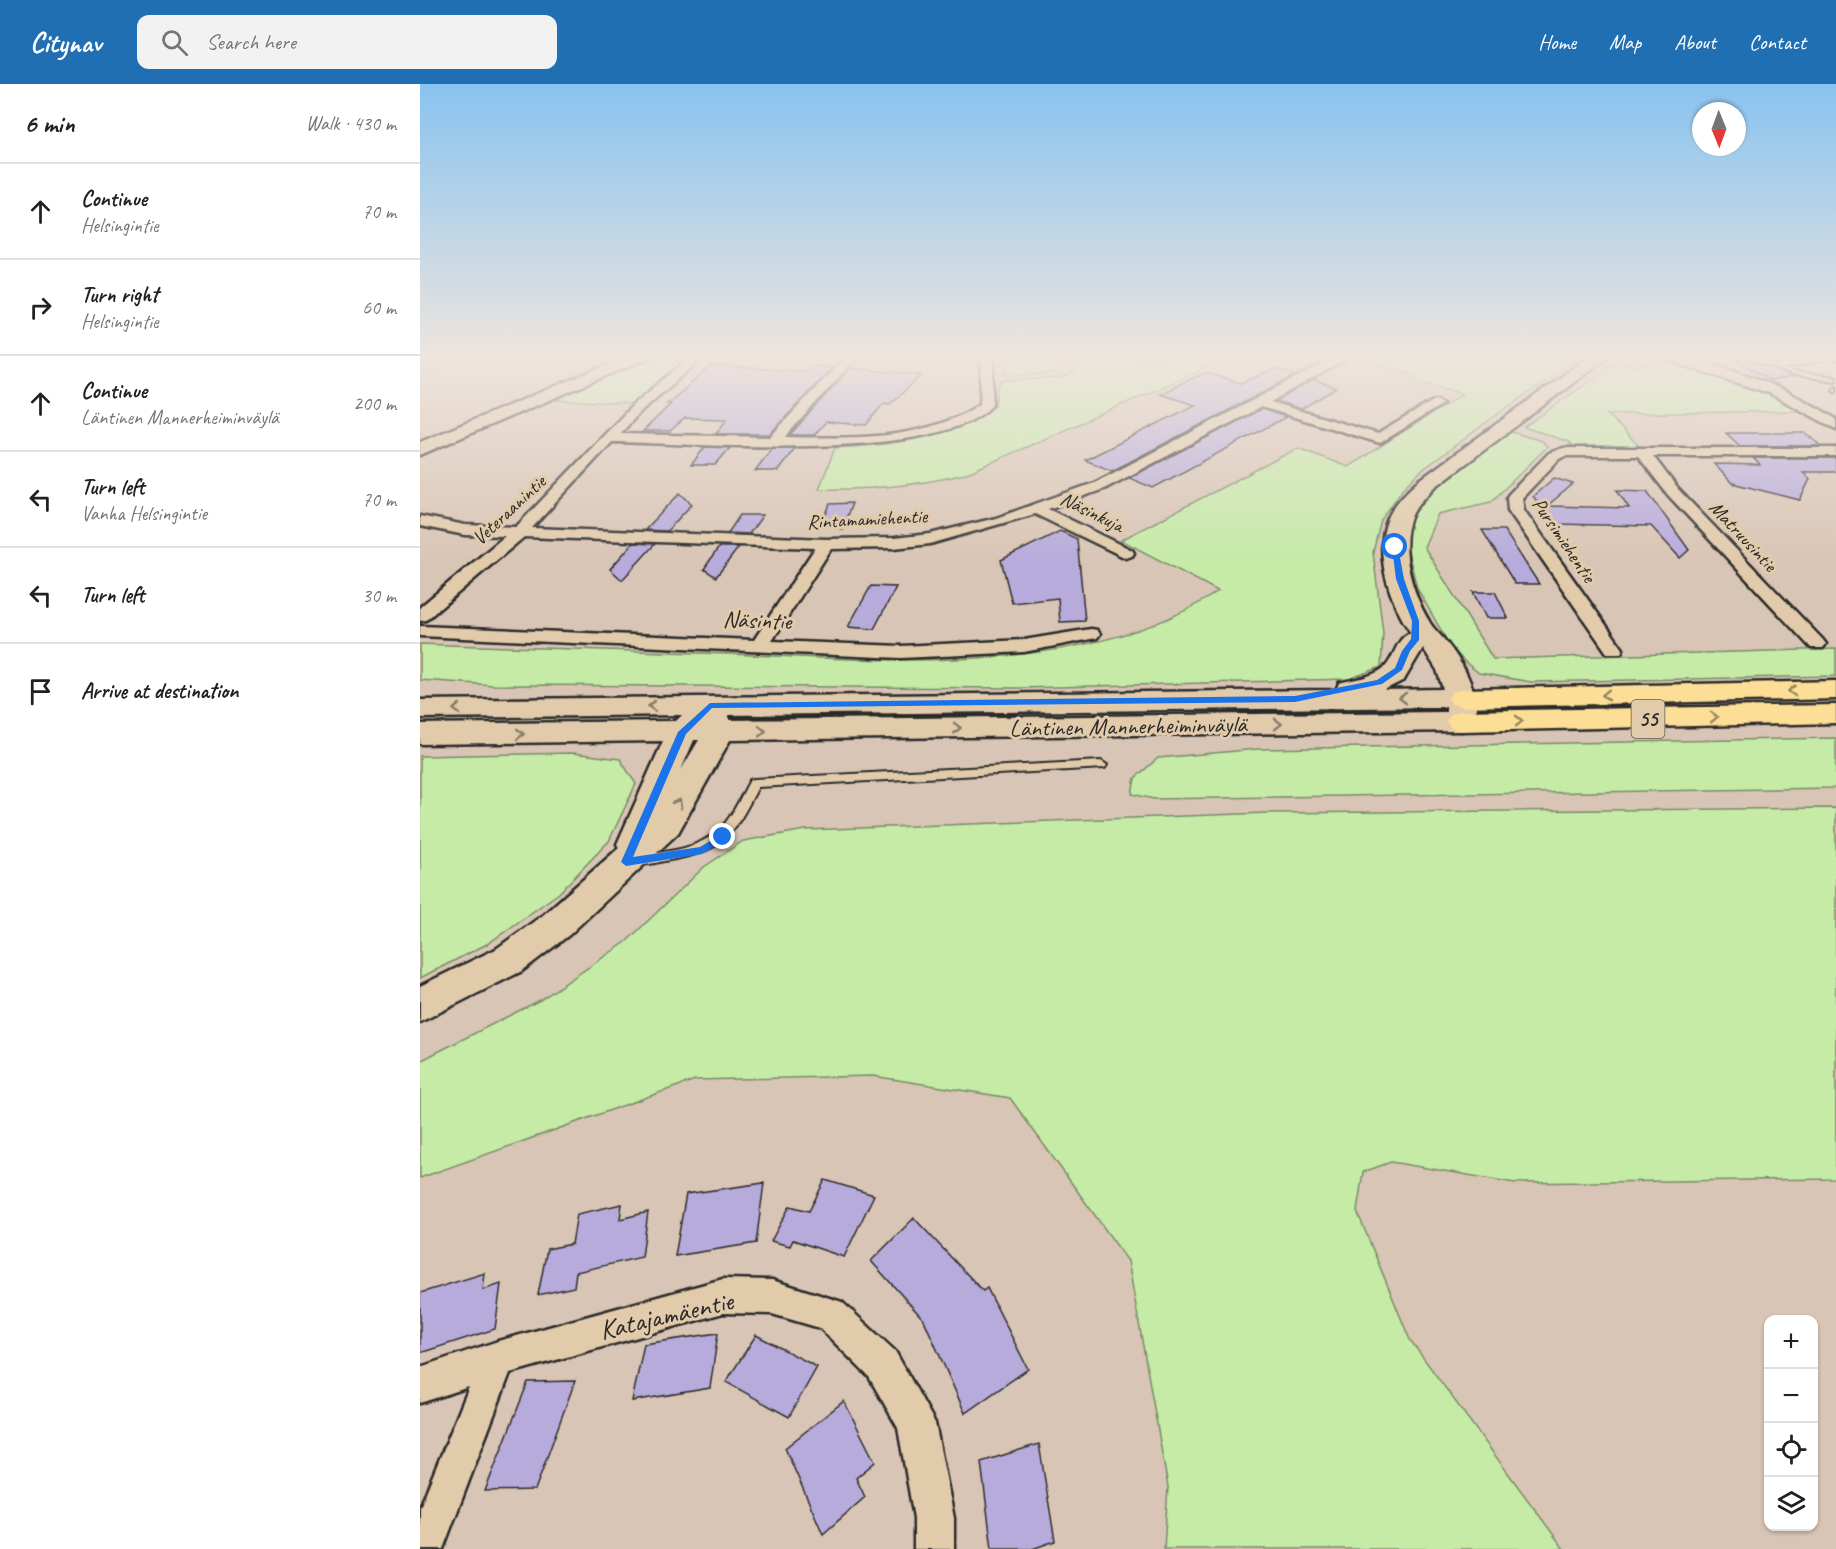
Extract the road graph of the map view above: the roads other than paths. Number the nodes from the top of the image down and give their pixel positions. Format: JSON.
{"nodes":[{"id":1,"x":480,"y":424,"type":"edge"},
{"id":2,"x":622,"y":424,"type":"edge"},
{"id":3,"x":790,"y":424,"type":"edge"},
{"id":4,"x":942,"y":424,"type":"edge"},
{"id":5,"x":1220,"y":424,"type":"edge"},
{"id":6,"x":1330,"y":424,"type":"edge"},
{"id":7,"x":1405,"y":424,"type":"edge"},
{"id":8,"x":1506,"y":424,"type":"edge"},
{"id":9,"x":611,"y":438,"type":"junction"},
{"id":10,"x":773,"y":442,"type":"junction"},
{"id":11,"x":420,"y":449,"type":"edge"},
{"id":12,"x":1836,"y":452,"type":"edge"},
{"id":13,"x":1643,"y":453,"type":"junction"},
{"id":14,"x":1038,"y":510,"type":"junction"},
{"id":15,"x":420,"y":521,"type":"edge"},
{"id":16,"x":520,"y":532,"type":"junction"},
{"id":17,"x":826,"y":544,"type":"junction"},
{"id":18,"x":1126,"y":553,"type":"dead end"},
{"id":19,"x":420,"y":616,"type":"edge"},
{"id":20,"x":420,"y":631,"type":"edge"},
{"id":21,"x":1415,"y":631,"type":"junction"},
{"id":22,"x":1091,"y":634,"type":"dead end"},
{"id":23,"x":1817,"y":644,"type":"dead end"},
{"id":24,"x":759,"y":646,"type":"junction"},
{"id":25,"x":1614,"y":649,"type":"dead end"},
{"id":26,"x":1836,"y":690,"type":"edge"},
{"id":27,"x":1295,"y":699,"type":"junction"},
{"id":28,"x":1453,"y":706,"type":"junction"},
{"id":29,"x":420,"y":709,"type":"edge"},
{"id":30,"x":1836,"y":714,"type":"edge"},
{"id":31,"x":714,"y":719,"type":"junction"},
{"id":32,"x":682,"y":732,"type":"junction"},
{"id":33,"x":420,"y":734,"type":"edge"},
{"id":34,"x":1101,"y":765,"type":"dead end"},
{"id":35,"x":626,"y":862,"type":"junction"},
{"id":36,"x":420,"y":1005,"type":"edge"},
{"id":37,"x":498,"y":1359,"type":"junction"},
{"id":38,"x":420,"y":1385,"type":"edge"},
{"id":39,"x":423,"y":1549,"type":"edge"},
{"id":40,"x":934,"y":1549,"type":"edge"}],
"edges":[{"from":1,"to":11,"type":"main road"},
{"from":2,"to":9,"type":"street","name":"Veteraanintie"},
{"from":3,"to":10,"type":"street"},
{"from":4,"to":10,"type":"street"},
{"from":5,"to":14,"type":"street","name":"Rintamamiehentie"},
{"from":6,"to":7,"type":"street"},
{"from":8,"to":21,"type":"main road"},
{"from":9,"to":10,"type":"street"},
{"from":9,"to":16,"type":"street","name":"Veteraanintie"},
{"from":12,"to":13,"type":"street","name":"Pursimiehentie"},
{"from":13,"to":23,"type":"street","name":"Matruusintie"},
{"from":13,"to":25,"type":"street","name":"Pursimiehentie"},
{"from":14,"to":17,"type":"street","name":"Rintamamiehentie"},
{"from":14,"to":18,"type":"street","name":"Näsinkuja"},
{"from":15,"to":16,"type":"street","name":"Rintamamiehentie"},
{"from":16,"to":17,"type":"street","name":"Rintamamiehentie"},
{"from":16,"to":19,"type":"street","name":"Veteraanintie"},
{"from":17,"to":24,"type":"street"},
{"from":20,"to":24,"type":"street","name":"Näsintie"},
{"from":21,"to":27,"type":"main road"},
{"from":21,"to":28,"type":"main road"},
{"from":22,"to":24,"type":"street","name":"Näsintie"},
{"from":26,"to":28,"type":"main road","name":"Läntinen Mannerheiminväylä","number":"55","one_way":true},
{"from":28,"to":27,"type":"main road","name":"Läntinen Mannerheiminväylä","one_way":true},
{"from":27,"to":31,"type":"main road","name":"Läntinen Mannerheiminväylä"},
{"from":28,"to":30,"type":"main road","name":"Läntinen Mannerheiminväylä","number":"55","one_way":true},
{"from":31,"to":28,"type":"main road","name":"Läntinen Mannerheiminväylä","one_way":true},
{"from":31,"to":29,"type":"main road","name":"Läntinen Mannerheiminväylä","one_way":true},
{"from":31,"to":32,"type":"main road"},
{"from":35,"to":31,"type":"main road","one_way":true},
{"from":33,"to":32,"type":"main road","one_way":true},
{"from":32,"to":35,"type":"main road"},
{"from":34,"to":35,"type":"lane"},
{"from":35,"to":36,"type":"main road"},
{"from":37,"to":38,"type":"street","name":"Katajamäentie"},
{"from":37,"to":39,"type":"street"},
{"from":37,"to":40,"type":"street","name":"Katajamäentie"}]}
